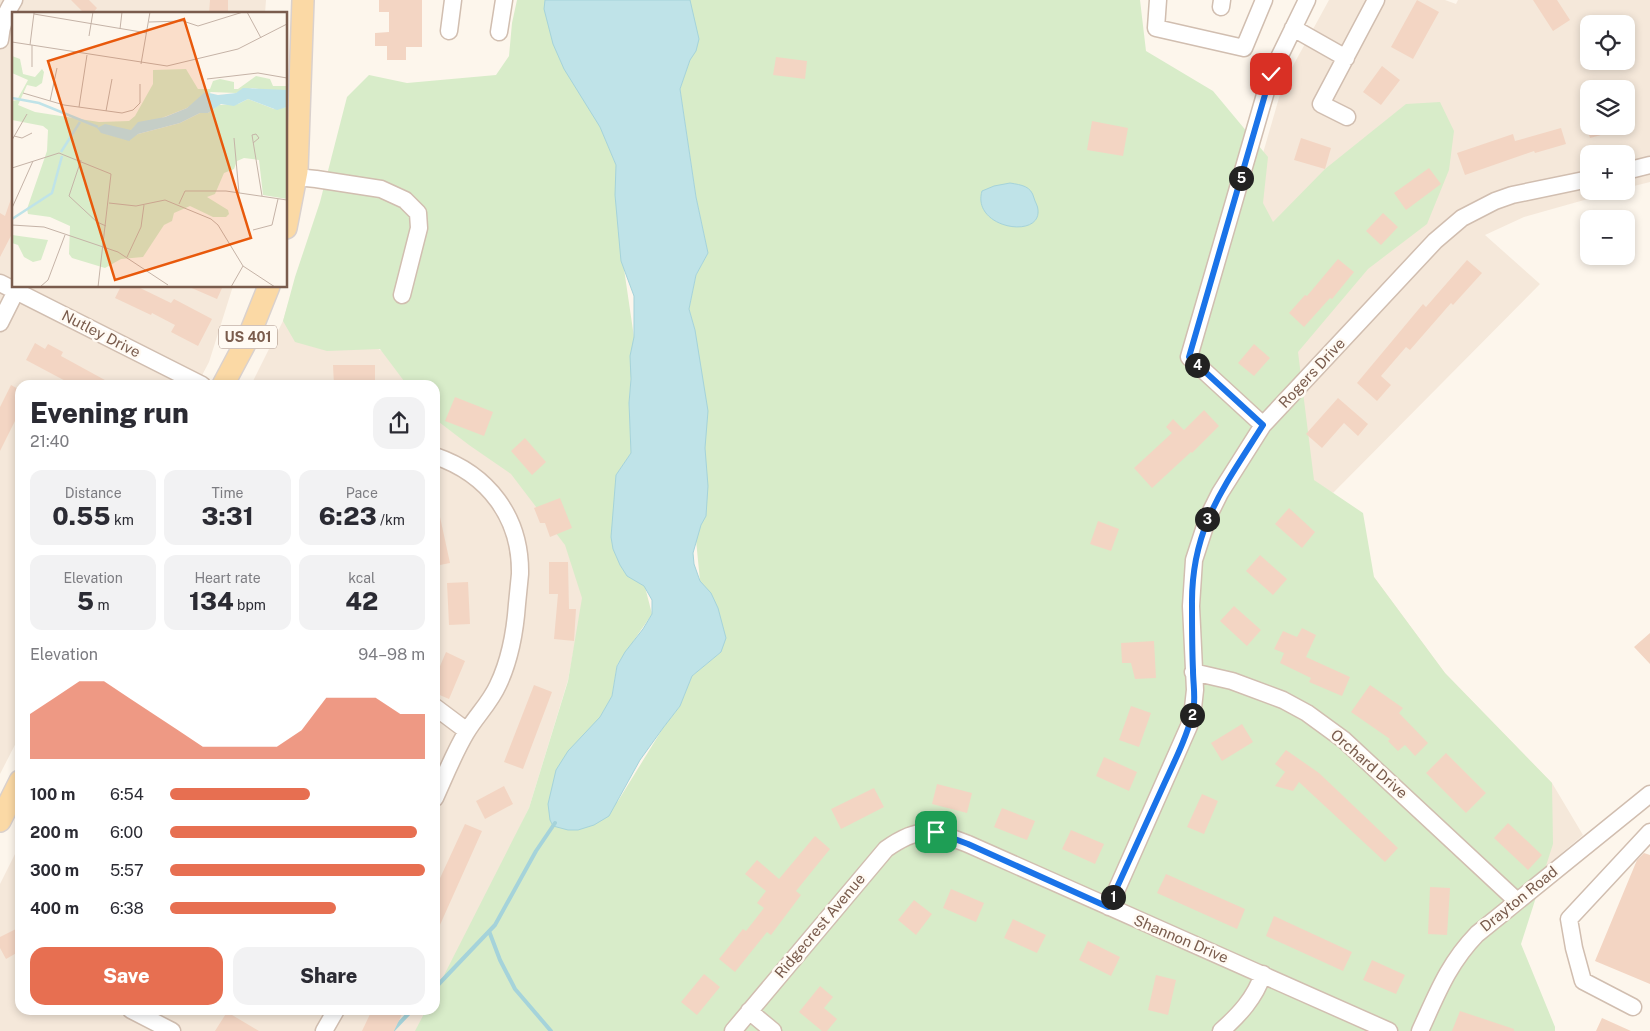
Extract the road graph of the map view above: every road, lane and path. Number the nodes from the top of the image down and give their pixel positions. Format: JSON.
{"nodes":[{"id":1,"x":14,"y":0,"type":"edge"},
{"id":2,"x":303,"y":0,"type":"edge"},
{"id":3,"x":453,"y":0,"type":"edge"},
{"id":4,"x":504,"y":0,"type":"edge"},
{"id":5,"x":1158,"y":0,"type":"edge"},
{"id":6,"x":1264,"y":0,"type":"edge"},
{"id":7,"x":1307,"y":0,"type":"edge"},
{"id":8,"x":1376,"y":0,"type":"edge"},
{"id":9,"x":1293,"y":28,"type":"junction"},
{"id":10,"x":449,"y":31,"type":"dead end"},
{"id":11,"x":499,"y":32,"type":"dead end"},
{"id":12,"x":0,"y":40,"type":"edge"},
{"id":13,"x":1346,"y":58,"type":"junction"},
{"id":14,"x":1347,"y":117,"type":"dead end"},
{"id":15,"x":1650,"y":165,"type":"edge"},
{"id":16,"x":1635,"y":168,"type":"edge"},
{"id":17,"x":291,"y":176,"type":"edge"},
{"id":18,"x":1580,"y":181,"type":"edge"},
{"id":19,"x":288,"y":207,"type":"edge"},
{"id":20,"x":0,"y":282,"type":"edge"},
{"id":21,"x":268,"y":288,"type":"edge"},
{"id":22,"x":16,"y":291,"type":"junction"},
{"id":23,"x":402,"y":295,"type":"dead end"},
{"id":24,"x":0,"y":323,"type":"edge"},
{"id":25,"x":192,"y":380,"type":"edge"},
{"id":26,"x":226,"y":380,"type":"edge"},
{"id":27,"x":1263,"y":425,"type":"junction"},
{"id":28,"x":440,"y":458,"type":"edge"},
{"id":29,"x":1193,"y":672,"type":"junction"},
{"id":30,"x":440,"y":711,"type":"edge"},
{"id":31,"x":467,"y":731,"type":"junction"},
{"id":32,"x":440,"y":787,"type":"edge"},
{"id":33,"x":15,"y":792,"type":"edge"},
{"id":34,"x":1650,"y":794,"type":"edge"},
{"id":35,"x":0,"y":821,"type":"edge"},
{"id":36,"x":917,"y":832,"type":"joint"},
{"id":37,"x":1650,"y":832,"type":"edge"},
{"id":38,"x":1518,"y":901,"type":"junction"},
{"id":39,"x":1108,"y":907,"type":"junction"},
{"id":40,"x":1263,"y":974,"type":"junction"},
{"id":41,"x":1632,"y":1007,"type":"dead end"},
{"id":42,"x":749,"y":1011,"type":"junction"},
{"id":43,"x":141,"y":1015,"type":"edge"},
{"id":44,"x":333,"y":1015,"type":"edge"},
{"id":45,"x":172,"y":1031,"type":"edge"},
{"id":46,"x":324,"y":1031,"type":"edge"},
{"id":47,"x":733,"y":1031,"type":"edge"},
{"id":48,"x":774,"y":1031,"type":"edge"},
{"id":49,"x":1221,"y":1031,"type":"edge"},
{"id":50,"x":1389,"y":1031,"type":"edge"},
{"id":51,"x":1420,"y":1031,"type":"edge"}],
"edges":[{"from":1,"to":12,"type":"street"},
{"from":2,"to":17,"type":"main road"},
{"from":3,"to":10,"type":"street"},
{"from":4,"to":11,"type":"street"},
{"from":5,"to":6,"type":"street"},
{"from":7,"to":9,"type":"street"},
{"from":8,"to":13,"type":"street"},
{"from":9,"to":13,"type":"street"},
{"from":9,"to":27,"type":"street"},
{"from":13,"to":14,"type":"street"},
{"from":15,"to":16,"type":"street"},
{"from":17,"to":19,"type":"main road"},
{"from":17,"to":23,"type":"street"},
{"from":18,"to":27,"type":"street","name":"Rogers Drive"},
{"from":20,"to":22,"type":"street","name":"Nutley Drive"},
{"from":21,"to":26,"type":"main road","number":"US 401"},
{"from":22,"to":24,"type":"street"},
{"from":22,"to":25,"type":"street","name":"Nutley Drive"},
{"from":27,"to":29,"type":"street","name":"Rogers Drive"},
{"from":28,"to":31,"type":"street"},
{"from":29,"to":38,"type":"street","name":"Orchard Drive"},
{"from":29,"to":39,"type":"street","name":"Rogers Drive"},
{"from":30,"to":31,"type":"street"},
{"from":31,"to":32,"type":"street"},
{"from":33,"to":35,"type":"main road"},
{"from":34,"to":38,"type":"street","name":"Drayton Road"},
{"from":36,"to":39,"type":"street","name":"Shannon Drive"},
{"from":36,"to":42,"type":"street","name":"Ridgecrest Avenue"},
{"from":37,"to":41,"type":"street"},
{"from":38,"to":51,"type":"street","name":"Drayton Road"},
{"from":39,"to":40,"type":"street","name":"Shannon Drive"},
{"from":40,"to":49,"type":"street"},
{"from":40,"to":50,"type":"street","name":"Shannon Drive"},
{"from":42,"to":47,"type":"street","name":"Ridgecrest Avenue"},
{"from":42,"to":48,"type":"street"},
{"from":43,"to":45,"type":"street"},
{"from":44,"to":46,"type":"street"}]}
